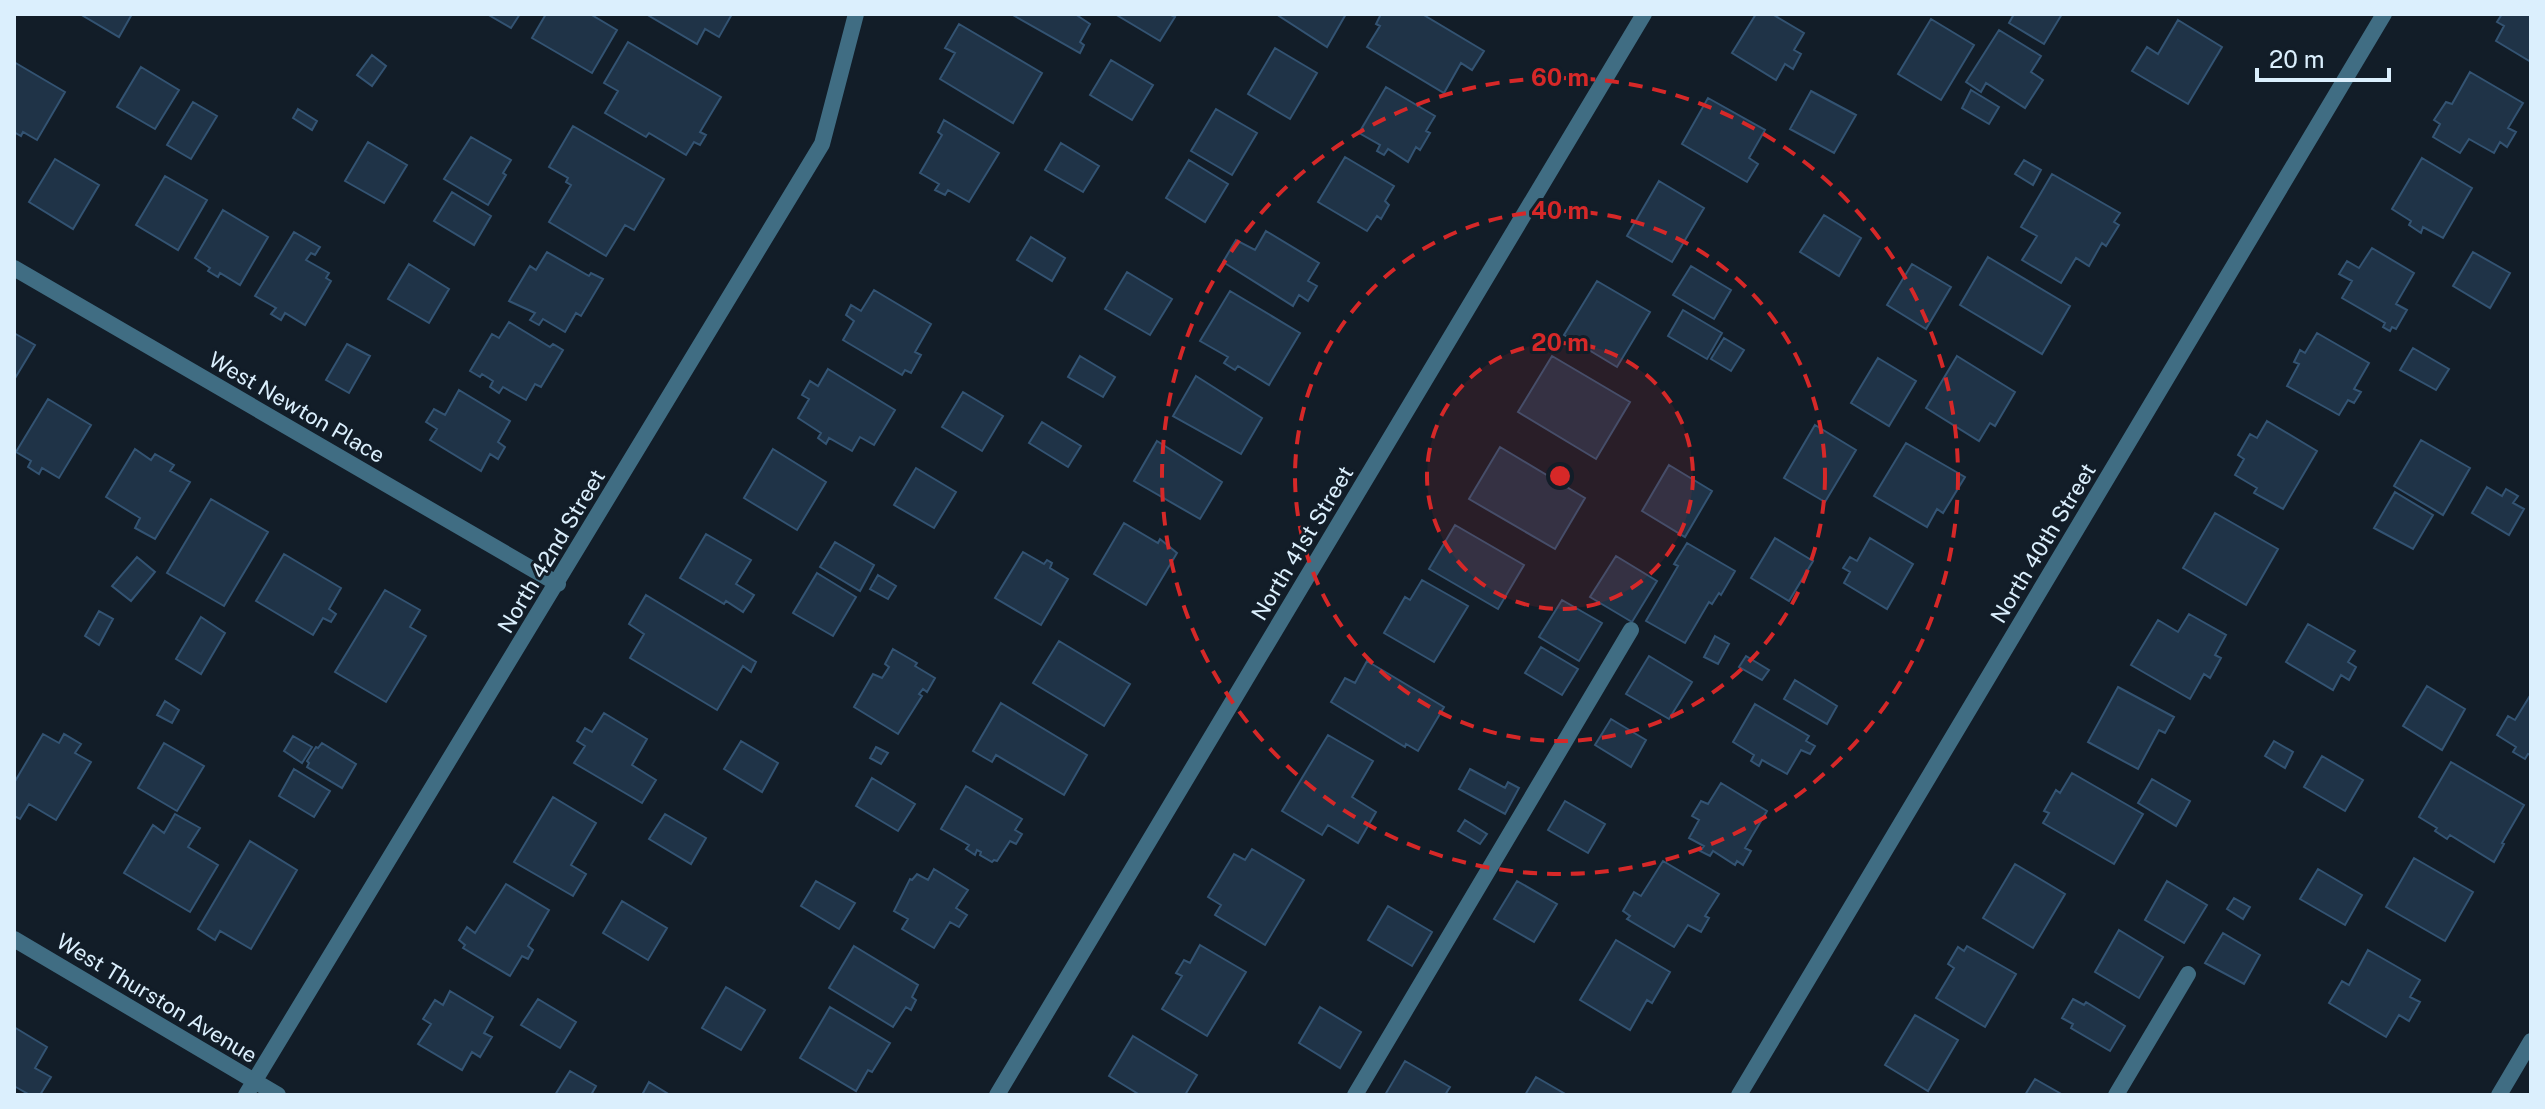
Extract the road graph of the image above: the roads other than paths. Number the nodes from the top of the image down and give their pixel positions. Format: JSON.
{"nodes":[{"id":1,"x":856,"y":14,"type":"edge"},
{"id":2,"x":1644,"y":14,"type":"edge"},
{"id":3,"x":2384,"y":14,"type":"edge"},
{"id":4,"x":14,"y":268,"type":"edge"},
{"id":5,"x":558,"y":584,"type":"junction"},
{"id":6,"x":1631,"y":630,"type":"dead end"},
{"id":7,"x":14,"y":939,"type":"edge"},
{"id":8,"x":2188,"y":974,"type":"dead end"},
{"id":9,"x":2531,"y":1041,"type":"edge"},
{"id":10,"x":250,"y":1088,"type":"edge"},
{"id":11,"x":278,"y":1095,"type":"edge"},
{"id":12,"x":997,"y":1095,"type":"edge"},
{"id":13,"x":1355,"y":1095,"type":"edge"},
{"id":14,"x":1739,"y":1095,"type":"edge"},
{"id":15,"x":2116,"y":1095,"type":"edge"},
{"id":16,"x":2499,"y":1095,"type":"edge"}],
"edges":[{"from":1,"to":5,"type":"street","name":"North 42nd Street"},
{"from":2,"to":12,"type":"street","name":"North 41st Street"},
{"from":3,"to":14,"type":"street","name":"North 40th Street"},
{"from":4,"to":5,"type":"street","name":"West Newton Place"},
{"from":5,"to":10,"type":"street","name":"North 42nd Street"},
{"from":6,"to":13,"type":"street"},
{"from":7,"to":10,"type":"street","name":"West Thurston Avenue"},
{"from":8,"to":15,"type":"street"},
{"from":9,"to":16,"type":"street"},
{"from":10,"to":11,"type":"street","name":"West Thurston Avenue"}]}
